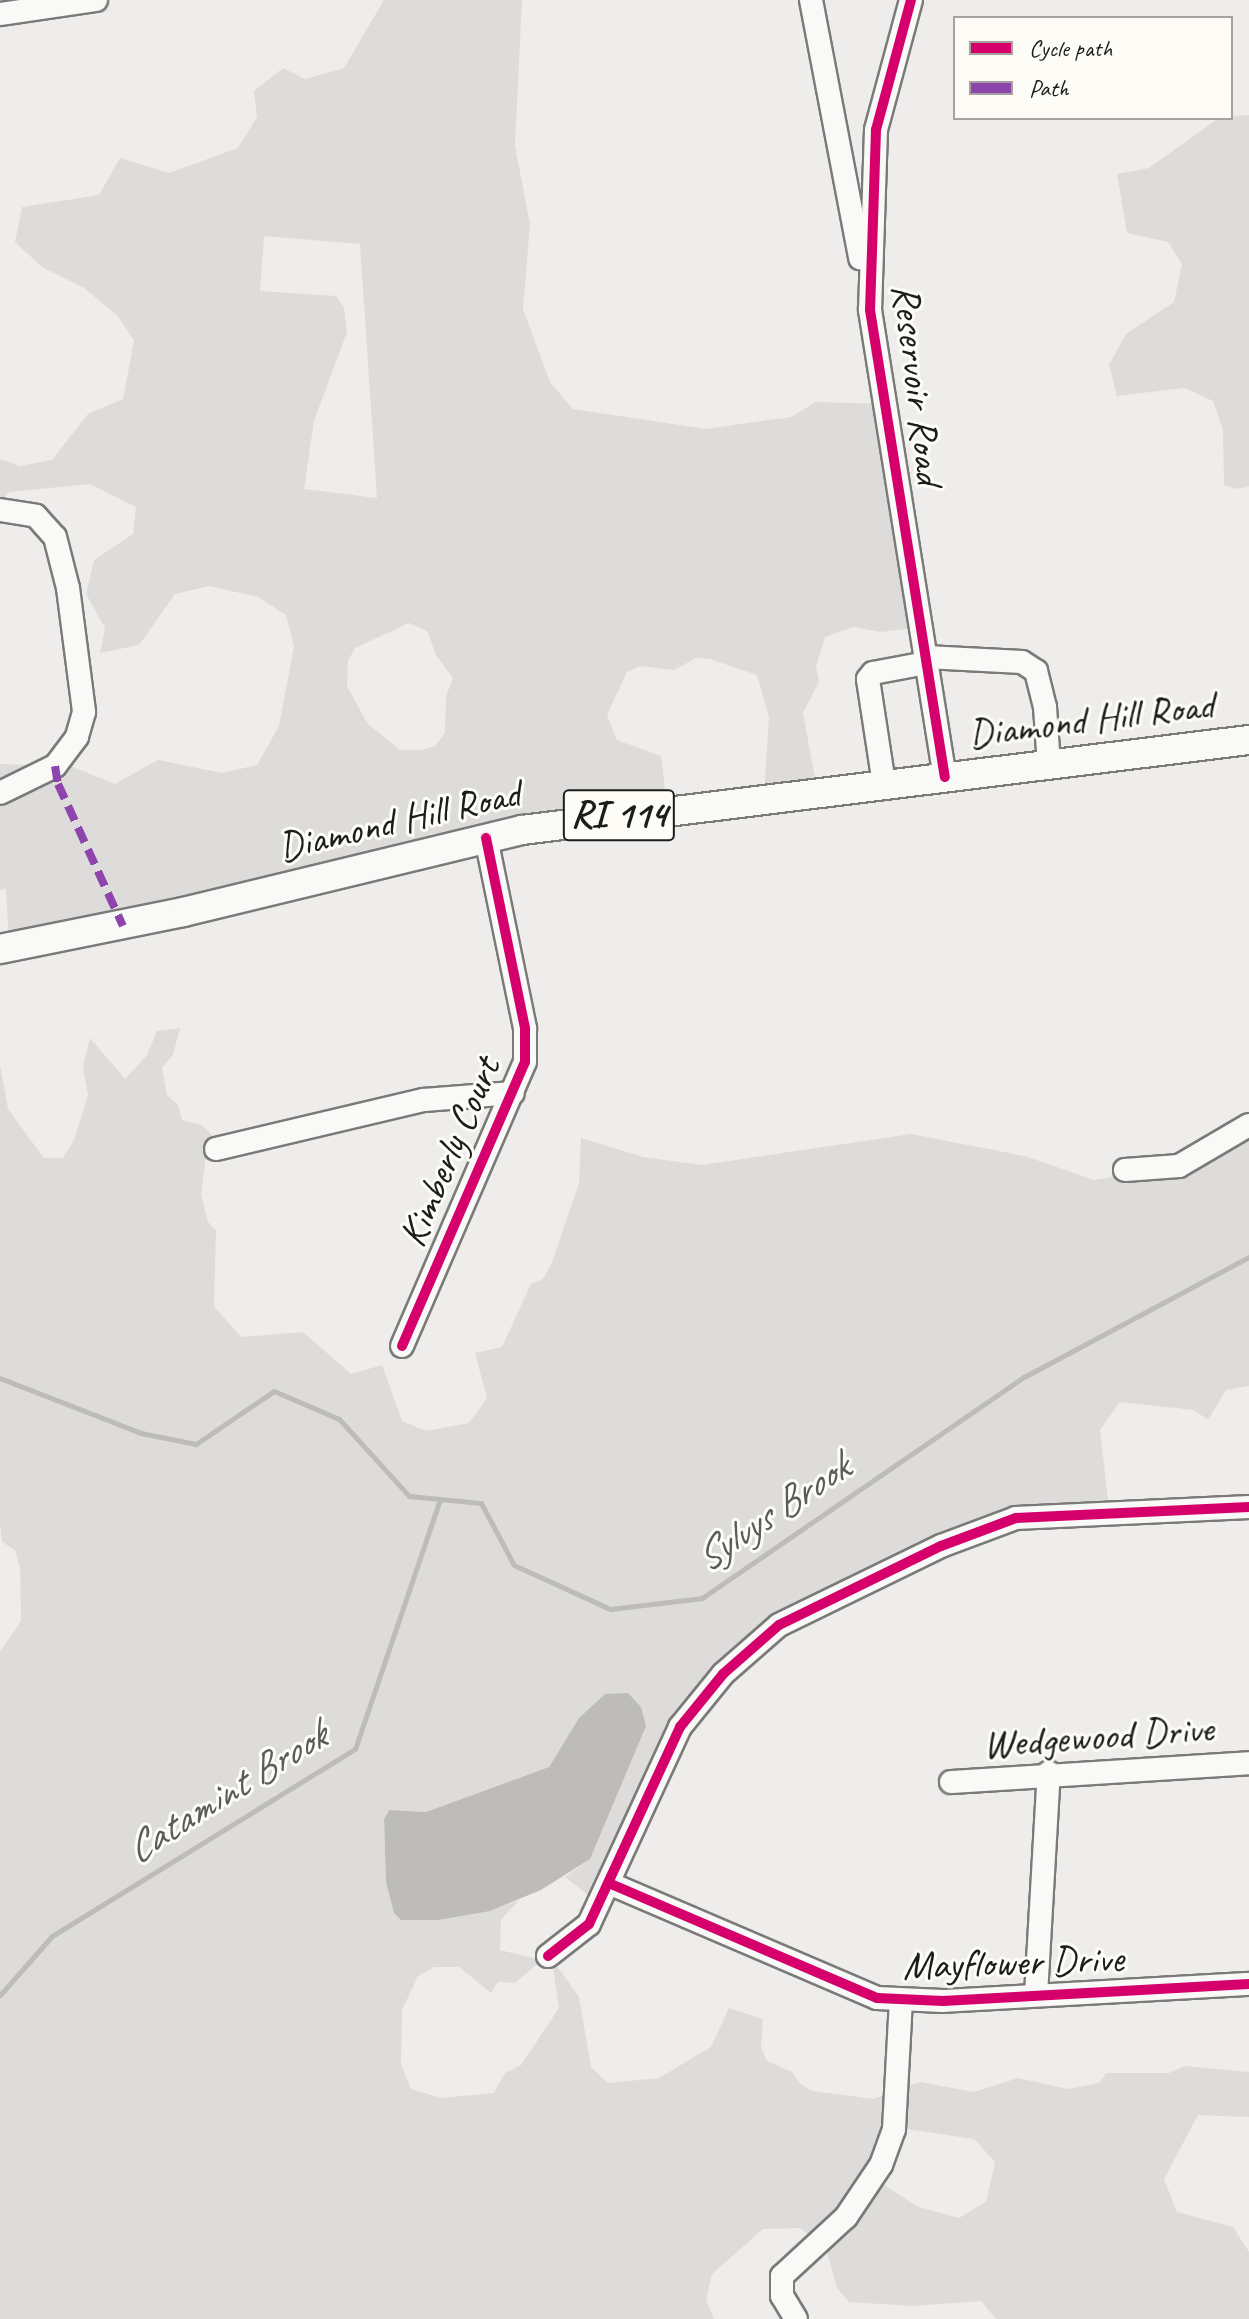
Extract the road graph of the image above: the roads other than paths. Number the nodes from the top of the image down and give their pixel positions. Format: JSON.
{"nodes":[{"id":1,"x":96,"y":0,"type":"edge"},
{"id":2,"x":811,"y":0,"type":"edge"},
{"id":3,"x":911,"y":0,"type":"edge"},
{"id":4,"x":0,"y":14,"type":"edge"},
{"id":5,"x":870,"y":310,"type":"junction"},
{"id":6,"x":0,"y":510,"type":"edge"},
{"id":7,"x":926,"y":660,"type":"junction"},
{"id":8,"x":1249,"y":740,"type":"edge"},
{"id":9,"x":1049,"y":766,"type":"junction"},
{"id":10,"x":945,"y":777,"type":"junction"},
{"id":11,"x":884,"y":784,"type":"junction"},
{"id":12,"x":0,"y":793,"type":"edge"},
{"id":13,"x":486,"y":838,"type":"junction"},
{"id":14,"x":0,"y":949,"type":"edge"},
{"id":15,"x":513,"y":1093,"type":"junction"},
{"id":16,"x":1249,"y":1125,"type":"edge"},
{"id":17,"x":216,"y":1149,"type":"dead end"},
{"id":18,"x":1125,"y":1170,"type":"dead end"},
{"id":19,"x":402,"y":1346,"type":"dead end"},
{"id":20,"x":1249,"y":1507,"type":"edge"},
{"id":21,"x":1249,"y":1763,"type":"edge"},
{"id":22,"x":1049,"y":1772,"type":"junction"},
{"id":23,"x":951,"y":1782,"type":"dead end"},
{"id":24,"x":611,"y":1884,"type":"junction"},
{"id":25,"x":548,"y":1956,"type":"dead end"},
{"id":26,"x":1249,"y":1984,"type":"edge"},
{"id":27,"x":1036,"y":1995,"type":"junction"},
{"id":28,"x":901,"y":2001,"type":"junction"},
{"id":29,"x":796,"y":2319,"type":"edge"}],
"edges":[{"from":1,"to":4,"type":"street"},
{"from":2,"to":5,"type":"street"},
{"from":3,"to":5,"type":"street","name":"Reservoir Road"},
{"from":5,"to":7,"type":"street","name":"Reservoir Road"},
{"from":6,"to":12,"type":"street"},
{"from":7,"to":9,"type":"street"},
{"from":7,"to":10,"type":"street","name":"Reservoir Road"},
{"from":7,"to":11,"type":"street"},
{"from":8,"to":9,"type":"main road","name":"Diamond Hill Road","number":"RI 114"},
{"from":9,"to":10,"type":"main road","name":"Diamond Hill Road","number":"RI 114"},
{"from":10,"to":11,"type":"main road","name":"Diamond Hill Road","number":"RI 114"},
{"from":11,"to":13,"type":"main road","name":"Diamond Hill Road","number":"RI 114"},
{"from":13,"to":14,"type":"main road","name":"Diamond Hill Road","number":"RI 114"},
{"from":13,"to":15,"type":"street","name":"Kimberly Court"},
{"from":15,"to":17,"type":"street"},
{"from":15,"to":19,"type":"street","name":"Kimberly Court"},
{"from":16,"to":18,"type":"street"},
{"from":20,"to":24,"type":"street"},
{"from":21,"to":22,"type":"street","name":"Wedgewood Drive"},
{"from":22,"to":23,"type":"street","name":"Wedgewood Drive"},
{"from":22,"to":27,"type":"street"},
{"from":24,"to":25,"type":"street"},
{"from":24,"to":28,"type":"street","name":"Mayflower Drive"},
{"from":26,"to":27,"type":"street","name":"Mayflower Drive"},
{"from":27,"to":28,"type":"street","name":"Mayflower Drive"},
{"from":28,"to":29,"type":"street"}]}
